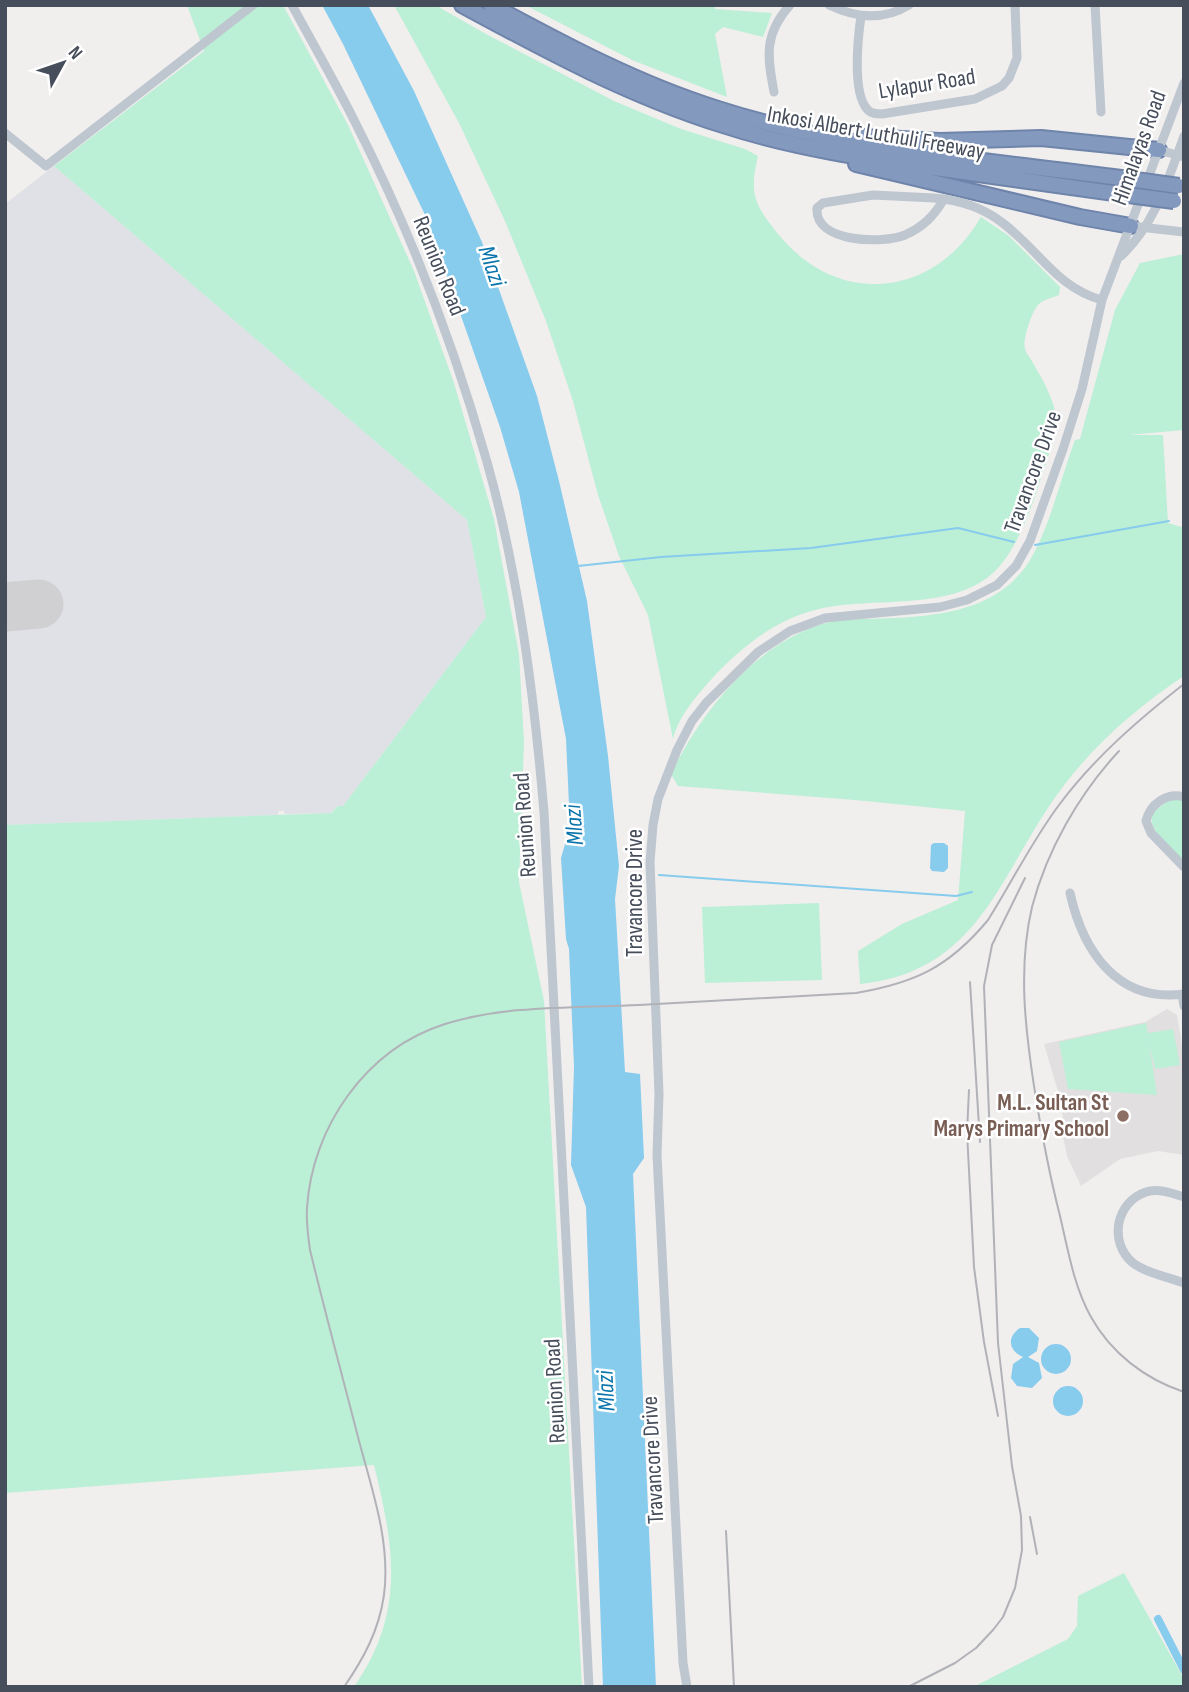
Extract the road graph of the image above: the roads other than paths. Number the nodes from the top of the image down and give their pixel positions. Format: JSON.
{"nodes":[{"id":1,"x":253,"y":5,"type":"edge"},
{"id":2,"x":292,"y":5,"type":"edge"},
{"id":3,"x":491,"y":5,"type":"edge"},
{"id":4,"x":790,"y":5,"type":"edge"},
{"id":5,"x":829,"y":5,"type":"edge"},
{"id":6,"x":909,"y":5,"type":"edge"},
{"id":7,"x":1015,"y":5,"type":"edge"},
{"id":8,"x":1095,"y":5,"type":"edge"},
{"id":9,"x":464,"y":6,"type":"edge"},
{"id":10,"x":861,"y":16,"type":"junction"},
{"id":11,"x":1184,"y":83,"type":"edge"},
{"id":12,"x":774,"y":92,"type":"dead end"},
{"id":13,"x":1101,"y":112,"type":"dead end"},
{"id":14,"x":5,"y":133,"type":"edge"},
{"id":15,"x":810,"y":134,"type":"junction"},
{"id":16,"x":760,"y":136,"type":"junction"},
{"id":17,"x":1184,"y":136,"type":"edge"},
{"id":18,"x":1159,"y":150,"type":"junction"},
{"id":19,"x":1180,"y":156,"type":"edge"},
{"id":20,"x":1180,"y":194,"type":"edge"},
{"id":21,"x":944,"y":199,"type":"junction"},
{"id":22,"x":1138,"y":227,"type":"junction"},
{"id":23,"x":1184,"y":232,"type":"edge"},
{"id":24,"x":1120,"y":257,"type":"junction"},
{"id":25,"x":1102,"y":300,"type":"junction"},
{"id":26,"x":1184,"y":797,"type":"edge"},
{"id":27,"x":1184,"y":867,"type":"edge"},
{"id":28,"x":1070,"y":893,"type":"dead end"},
{"id":29,"x":1183,"y":994,"type":"edge"},
{"id":30,"x":1184,"y":1006,"type":"edge"},
{"id":31,"x":1184,"y":1197,"type":"edge"},
{"id":32,"x":1184,"y":1283,"type":"edge"},
{"id":33,"x":589,"y":1687,"type":"edge"},
{"id":34,"x":687,"y":1687,"type":"edge"}],
"edges":[{"from":1,"to":14,"type":"street"},
{"from":2,"to":33,"type":"street","name":"Reunion Road"},
{"from":3,"to":15,"type":"highway","name":"Inkosi Albert Luthuli Freeway"},
{"from":4,"to":12,"type":"street"},
{"from":5,"to":10,"type":"street"},
{"from":6,"to":10,"type":"street"},
{"from":7,"to":10,"type":"street","name":"Lylapur Road"},
{"from":8,"to":13,"type":"street"},
{"from":9,"to":16,"type":"highway","name":"Inkosi Albert Luthuli Freeway"},
{"from":11,"to":18,"type":"street","name":"Himalayas Road"},
{"from":15,"to":18,"type":"highway"},
{"from":15,"to":20,"type":"highway","name":"Inkosi Albert Luthuli Freeway","bridge":true},
{"from":16,"to":20,"type":"highway","name":"Inkosi Albert Luthuli Freeway","bridge":true},
{"from":16,"to":22,"type":"highway"},
{"from":17,"to":19,"type":"street","name":"Himalayas Road"},
{"from":18,"to":19,"type":"street"},
{"from":18,"to":22,"type":"street","name":"Himalayas Road"},
{"from":19,"to":22,"type":"street","name":"Himalayas Road"},
{"from":21,"to":21,"type":"street"},
{"from":21,"to":25,"type":"street"},
{"from":22,"to":23,"type":"street","name":"Himalayas Road"},
{"from":22,"to":24,"type":"street","name":"Himalayas Road"},
{"from":22,"to":24,"type":"street","name":"Himalayas Road"},
{"from":24,"to":25,"type":"street","name":"Himalayas Road"},
{"from":25,"to":34,"type":"street","name":"Travancore Drive"},
{"from":26,"to":27,"type":"street"},
{"from":28,"to":29,"type":"street"},
{"from":29,"to":30,"type":"street"},
{"from":31,"to":32,"type":"street"}]}
